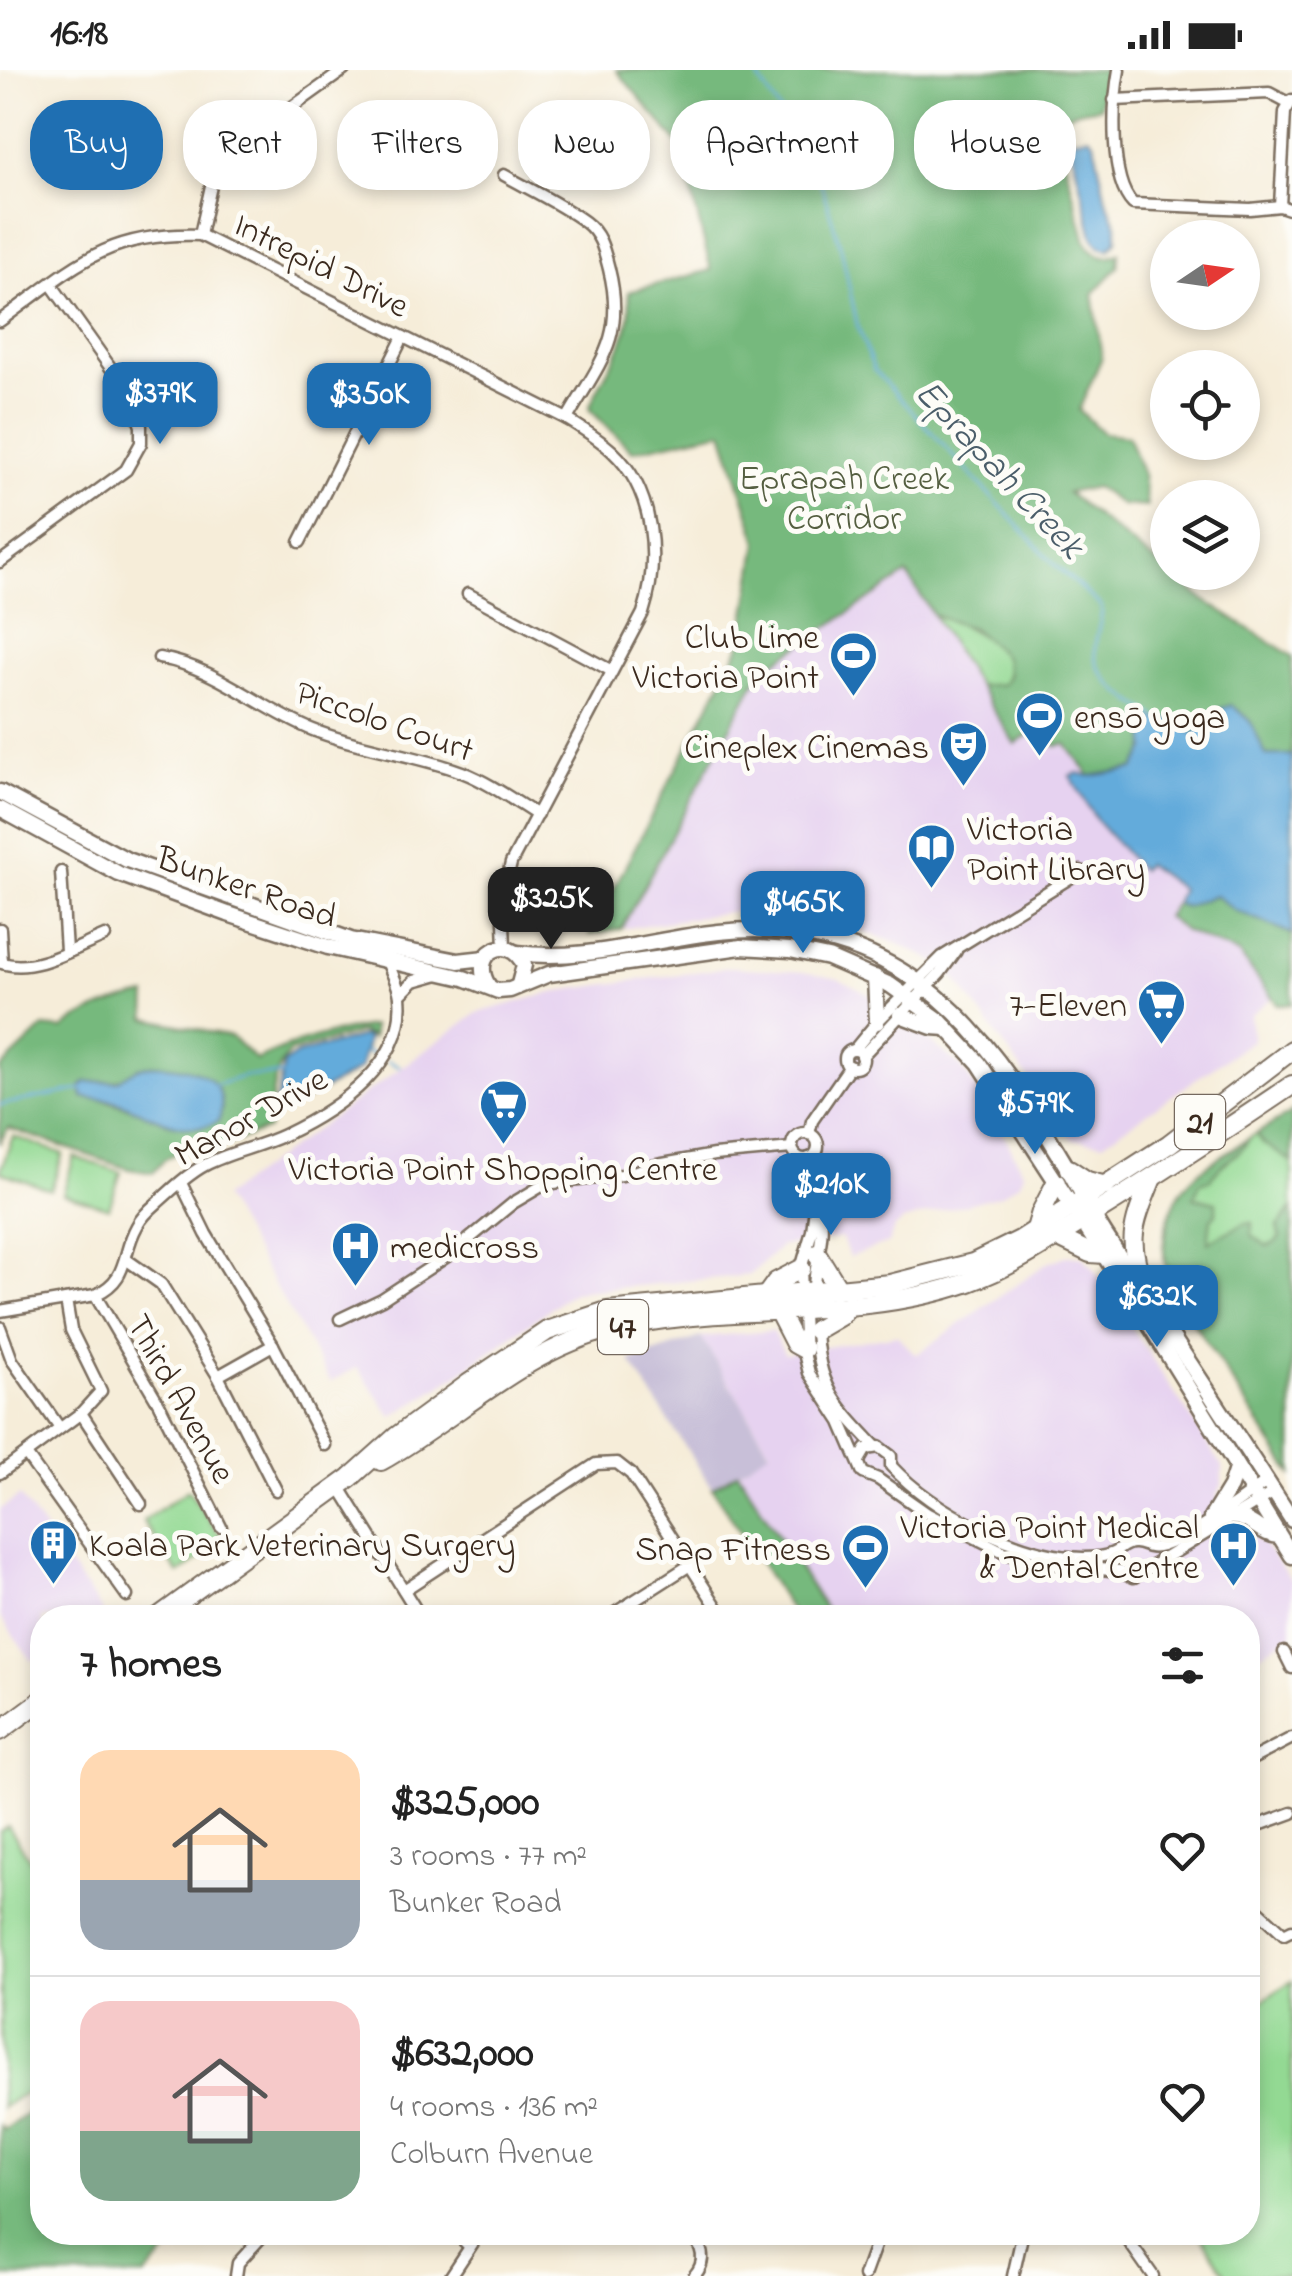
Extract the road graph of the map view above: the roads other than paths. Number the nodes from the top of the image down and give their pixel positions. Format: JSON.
{"nodes":[{"id":1,"x":344,"y":70,"type":"edge"},
{"id":2,"x":1119,"y":70,"type":"edge"},
{"id":3,"x":1114,"y":100,"type":"junction"},
{"id":4,"x":1290,"y":102,"type":"edge"},
{"id":5,"x":504,"y":175,"type":"dead end"},
{"id":6,"x":1286,"y":208,"type":"edge"},
{"id":7,"x":200,"y":235,"type":"junction"},
{"id":8,"x":51,"y":284,"type":"junction"},
{"id":9,"x":0,"y":321,"type":"edge"},
{"id":10,"x":403,"y":336,"type":"junction"},
{"id":11,"x":567,"y":419,"type":"junction"},
{"id":12,"x":300,"y":542,"type":"dead end"},
{"id":13,"x":0,"y":562,"type":"edge"},
{"id":14,"x":468,"y":594,"type":"dead end"},
{"id":15,"x":160,"y":658,"type":"dead end"},
{"id":16,"x":612,"y":671,"type":"junction"},
{"id":17,"x":0,"y":792,"type":"edge"},
{"id":18,"x":0,"y":809,"type":"edge"},
{"id":19,"x":536,"y":815,"type":"junction"},
{"id":20,"x":123,"y":867,"type":"junction"},
{"id":21,"x":1081,"y":871,"type":"dead end"},
{"id":22,"x":61,"y":872,"type":"dead end"},
{"id":23,"x":0,"y":929,"type":"edge"},
{"id":24,"x":105,"y":936,"type":"dead end"},
{"id":25,"x":511,"y":950,"type":"junction"},
{"id":26,"x":66,"y":951,"type":"junction"},
{"id":27,"x":485,"y":958,"type":"junction"},
{"id":28,"x":386,"y":961,"type":"junction"},
{"id":29,"x":1,"y":962,"type":"edge"},
{"id":30,"x":442,"y":973,"type":"junction"},
{"id":31,"x":875,"y":977,"type":"junction"},
{"id":32,"x":520,"y":984,"type":"junction"},
{"id":33,"x":922,"y":984,"type":"junction"},
{"id":34,"x":488,"y":985,"type":"junction"},
{"id":35,"x":400,"y":994,"type":"junction"},
{"id":36,"x":909,"y":997,"type":"junction"},
{"id":37,"x":900,"y":1016,"type":"junction"},
{"id":38,"x":877,"y":1022,"type":"junction"},
{"id":39,"x":947,"y":1028,"type":"junction"},
{"id":40,"x":1292,"y":1050,"type":"edge"},
{"id":41,"x":858,"y":1053,"type":"junction"},
{"id":42,"x":1292,"y":1085,"type":"edge"},
{"id":43,"x":809,"y":1134,"type":"junction"},
{"id":44,"x":792,"y":1148,"type":"junction"},
{"id":45,"x":808,"y":1158,"type":"junction"},
{"id":46,"x":1062,"y":1176,"type":"junction"},
{"id":47,"x":1152,"y":1177,"type":"junction"},
{"id":48,"x":181,"y":1183,"type":"junction"},
{"id":49,"x":1106,"y":1186,"type":"junction"},
{"id":50,"x":816,"y":1199,"type":"junction"},
{"id":51,"x":1083,"y":1210,"type":"junction"},
{"id":52,"x":1036,"y":1229,"type":"junction"},
{"id":53,"x":1057,"y":1236,"type":"junction"},
{"id":54,"x":816,"y":1254,"type":"junction"},
{"id":55,"x":1105,"y":1254,"type":"junction"},
{"id":56,"x":127,"y":1260,"type":"junction"},
{"id":57,"x":800,"y":1269,"type":"junction"},
{"id":58,"x":838,"y":1288,"type":"junction"},
{"id":59,"x":95,"y":1295,"type":"junction"},
{"id":60,"x":1147,"y":1295,"type":"junction"},
{"id":61,"x":808,"y":1299,"type":"junction"},
{"id":62,"x":66,"y":1300,"type":"junction"},
{"id":63,"x":773,"y":1301,"type":"junction"},
{"id":64,"x":850,"y":1304,"type":"junction"},
{"id":65,"x":0,"y":1311,"type":"edge"},
{"id":66,"x":340,"y":1319,"type":"dead end"},
{"id":67,"x":0,"y":1326,"type":"edge"},
{"id":68,"x":816,"y":1330,"type":"junction"},
{"id":69,"x":273,"y":1345,"type":"junction"},
{"id":70,"x":804,"y":1350,"type":"junction"},
{"id":71,"x":218,"y":1376,"type":"junction"},
{"id":72,"x":82,"y":1412,"type":"junction"},
{"id":73,"x":60,"y":1428,"type":"junction"},
{"id":74,"x":325,"y":1444,"type":"dead end"},
{"id":75,"x":874,"y":1446,"type":"junction"},
{"id":76,"x":0,"y":1453,"type":"edge"},
{"id":77,"x":27,"y":1456,"type":"junction"},
{"id":78,"x":859,"y":1461,"type":"junction"},
{"id":79,"x":891,"y":1466,"type":"junction"},
{"id":80,"x":4,"y":1470,"type":"edge"},
{"id":81,"x":1236,"y":1470,"type":"junction"},
{"id":82,"x":878,"y":1479,"type":"junction"},
{"id":83,"x":345,"y":1482,"type":"junction"},
{"id":84,"x":1271,"y":1487,"type":"junction"},
{"id":85,"x":276,"y":1490,"type":"dead end"},
{"id":86,"x":1254,"y":1498,"type":"junction"},
{"id":87,"x":141,"y":1504,"type":"dead end"},
{"id":88,"x":1232,"y":1517,"type":"junction"},
{"id":89,"x":1211,"y":1518,"type":"junction"},
{"id":90,"x":1292,"y":1520,"type":"edge"},
{"id":91,"x":221,"y":1527,"type":"dead end"},
{"id":92,"x":1278,"y":1536,"type":"junction"},
{"id":93,"x":1146,"y":1548,"type":"junction"},
{"id":94,"x":1118,"y":1552,"type":"junction"},
{"id":95,"x":1292,"y":1556,"type":"edge"},
{"id":96,"x":690,"y":1564,"type":"junction"},
{"id":97,"x":1150,"y":1566,"type":"junction"},
{"id":98,"x":1120,"y":1571,"type":"junction"},
{"id":99,"x":404,"y":1590,"type":"junction"},
{"id":100,"x":128,"y":1596,"type":"dead end"},
{"id":101,"x":175,"y":1605,"type":"edge"},
{"id":102,"x":413,"y":1605,"type":"edge"},
{"id":103,"x":627,"y":1605,"type":"edge"},
{"id":104,"x":716,"y":1605,"type":"edge"},
{"id":105,"x":1284,"y":1652,"type":"dead end"},
{"id":106,"x":1292,"y":1668,"type":"edge"},
{"id":107,"x":30,"y":1709,"type":"edge"},
{"id":108,"x":0,"y":1731,"type":"edge"},
{"id":109,"x":1292,"y":1738,"type":"edge"},
{"id":110,"x":1260,"y":1755,"type":"edge"},
{"id":111,"x":1292,"y":1813,"type":"edge"},
{"id":112,"x":1260,"y":1825,"type":"edge"},
{"id":113,"x":1260,"y":1912,"type":"edge"},
{"id":114,"x":1292,"y":1930,"type":"edge"},
{"id":115,"x":254,"y":2245,"type":"edge"},
{"id":116,"x":700,"y":2245,"type":"edge"},
{"id":117,"x":875,"y":2245,"type":"edge"},
{"id":118,"x":1020,"y":2245,"type":"edge"},
{"id":119,"x":1131,"y":2245,"type":"edge"},
{"id":120,"x":469,"y":2246,"type":"edge"},
{"id":121,"x":236,"y":2276,"type":"edge"},
{"id":122,"x":451,"y":2276,"type":"edge"},
{"id":123,"x":694,"y":2276,"type":"edge"},
{"id":124,"x":864,"y":2276,"type":"edge"},
{"id":125,"x":1014,"y":2276,"type":"edge"},
{"id":126,"x":1153,"y":2276,"type":"edge"}],
"edges":[{"from":1,"to":7,"type":"street"},
{"from":2,"to":3,"type":"street"},
{"from":3,"to":4,"type":"street"},
{"from":3,"to":6,"type":"street"},
{"from":4,"to":6,"type":"street"},
{"from":5,"to":11,"type":"street"},
{"from":7,"to":8,"type":"street","name":"Intrepid Drive"},
{"from":7,"to":10,"type":"street","name":"Intrepid Drive"},
{"from":8,"to":9,"type":"street","name":"Intrepid Drive"},
{"from":8,"to":13,"type":"street"},
{"from":10,"to":11,"type":"street","name":"Intrepid Drive"},
{"from":10,"to":12,"type":"street"},
{"from":11,"to":16,"type":"street","name":"Intrepid Drive"},
{"from":14,"to":16,"type":"street"},
{"from":15,"to":19,"type":"street","name":"Piccolo Court"},
{"from":16,"to":19,"type":"street","name":"Intrepid Drive"},
{"from":17,"to":20,"type":"main road","name":"Bunker Road"},
{"from":18,"to":20,"type":"main road","name":"Bunker Road"},
{"from":19,"to":25,"type":"street","name":"Intrepid Drive"},
{"from":20,"to":27,"type":"main road","name":"Bunker Road"},
{"from":20,"to":28,"type":"main road","name":"Bunker Road"},
{"from":21,"to":33,"type":"street"},
{"from":22,"to":26,"type":"street"},
{"from":23,"to":29,"type":"street"},
{"from":24,"to":26,"type":"street"},
{"from":25,"to":27,"type":"main road"},
{"from":25,"to":32,"type":"main road"},
{"from":25,"to":33,"type":"main road"},
{"from":26,"to":29,"type":"street"},
{"from":27,"to":34,"type":"main road"},
{"from":28,"to":30,"type":"main road","name":"Bunker Road"},
{"from":28,"to":35,"type":"street"},
{"from":30,"to":34,"type":"main road","name":"Bunker Road"},
{"from":30,"to":35,"type":"street"},
{"from":31,"to":32,"type":"main road"},
{"from":31,"to":36,"type":"main road"},
{"from":31,"to":38,"type":"main road"},
{"from":32,"to":34,"type":"main road"},
{"from":33,"to":36,"type":"street"},
{"from":33,"to":46,"type":"main road"},
{"from":35,"to":48,"type":"street","name":"Manor Drive"},
{"from":36,"to":37,"type":"street"},
{"from":36,"to":38,"type":"street"},
{"from":36,"to":39,"type":"main road"},
{"from":37,"to":39,"type":"main road"},
{"from":37,"to":41,"type":"street"},
{"from":38,"to":41,"type":"street"},
{"from":39,"to":46,"type":"main road"},
{"from":40,"to":49,"type":"highway","number":"21"},
{"from":41,"to":43,"type":"street"},
{"from":42,"to":47,"type":"highway","number":"21"},
{"from":43,"to":44,"type":"street"},
{"from":43,"to":45,"type":"street"},
{"from":44,"to":45,"type":"street"},
{"from":44,"to":66,"type":"street"},
{"from":45,"to":50,"type":"street"},
{"from":46,"to":49,"type":"highway"},
{"from":46,"to":51,"type":"main road"},
{"from":46,"to":52,"type":"highway"},
{"from":47,"to":51,"type":"highway","number":"47"},
{"from":47,"to":60,"type":"highway","number":"21"},
{"from":48,"to":56,"type":"street","name":"Manor Drive"},
{"from":48,"to":69,"type":"street"},
{"from":49,"to":51,"type":"highway","number":"21"},
{"from":50,"to":54,"type":"street"},
{"from":50,"to":57,"type":"street"},
{"from":51,"to":52,"type":"highway","number":"47"},
{"from":51,"to":53,"type":"highway","number":"47"},
{"from":51,"to":55,"type":"main road"},
{"from":51,"to":60,"type":"main road"},
{"from":52,"to":58,"type":"highway","number":"47"},
{"from":53,"to":55,"type":"highway"},
{"from":53,"to":64,"type":"highway","number":"47"},
{"from":54,"to":58,"type":"highway"},
{"from":54,"to":61,"type":"street"},
{"from":55,"to":81,"type":"main road"},
{"from":56,"to":59,"type":"street","name":"Manor Drive"},
{"from":56,"to":71,"type":"street"},
{"from":57,"to":61,"type":"street"},
{"from":57,"to":63,"type":"highway"},
{"from":58,"to":61,"type":"highway","number":"47"},
{"from":59,"to":62,"type":"street"},
{"from":59,"to":91,"type":"street","name":"Third Avenue"},
{"from":60,"to":84,"type":"main road","number":"21"},
{"from":61,"to":63,"type":"highway","number":"47"},
{"from":61,"to":64,"type":"highway","number":"47"},
{"from":61,"to":68,"type":"street"},
{"from":61,"to":70,"type":"street"},
{"from":62,"to":65,"type":"street"},
{"from":62,"to":72,"type":"street"},
{"from":63,"to":70,"type":"highway"},
{"from":63,"to":83,"type":"highway","number":"47"},
{"from":64,"to":68,"type":"highway"},
{"from":67,"to":73,"type":"street"},
{"from":68,"to":75,"type":"street"},
{"from":69,"to":71,"type":"street"},
{"from":69,"to":74,"type":"street"},
{"from":70,"to":78,"type":"street"},
{"from":71,"to":85,"type":"street"},
{"from":72,"to":73,"type":"street"},
{"from":72,"to":87,"type":"street"},
{"from":73,"to":77,"type":"street"},
{"from":75,"to":78,"type":"street"},
{"from":75,"to":79,"type":"street"},
{"from":76,"to":80,"type":"street"},
{"from":77,"to":80,"type":"street"},
{"from":77,"to":100,"type":"street"},
{"from":78,"to":82,"type":"street"},
{"from":79,"to":82,"type":"street"},
{"from":79,"to":94,"type":"street"},
{"from":81,"to":86,"type":"main road"},
{"from":81,"to":89,"type":"main road"},
{"from":82,"to":98,"type":"street"},
{"from":83,"to":99,"type":"street"},
{"from":83,"to":101,"type":"highway","number":"47"},
{"from":84,"to":86,"type":"street"},
{"from":84,"to":90,"type":"main road","number":"21"},
{"from":86,"to":88,"type":"street"},
{"from":86,"to":89,"type":"street"},
{"from":86,"to":92,"type":"main road"},
{"from":88,"to":92,"type":"main road"},
{"from":88,"to":97,"type":"street"},
{"from":89,"to":93,"type":"street"},
{"from":92,"to":95,"type":"main road"},
{"from":93,"to":94,"type":"street"},
{"from":93,"to":97,"type":"street"},
{"from":94,"to":98,"type":"street"},
{"from":96,"to":99,"type":"street"},
{"from":96,"to":103,"type":"street"},
{"from":96,"to":104,"type":"street"},
{"from":97,"to":98,"type":"street"},
{"from":99,"to":102,"type":"street"},
{"from":105,"to":106,"type":"street"},
{"from":107,"to":108,"type":"highway"},
{"from":109,"to":110,"type":"street"},
{"from":111,"to":112,"type":"street"},
{"from":113,"to":114,"type":"street"},
{"from":115,"to":121,"type":"street"},
{"from":116,"to":123,"type":"street"},
{"from":117,"to":124,"type":"street"},
{"from":118,"to":125,"type":"street"},
{"from":119,"to":126,"type":"street"},
{"from":120,"to":122,"type":"street"}]}
